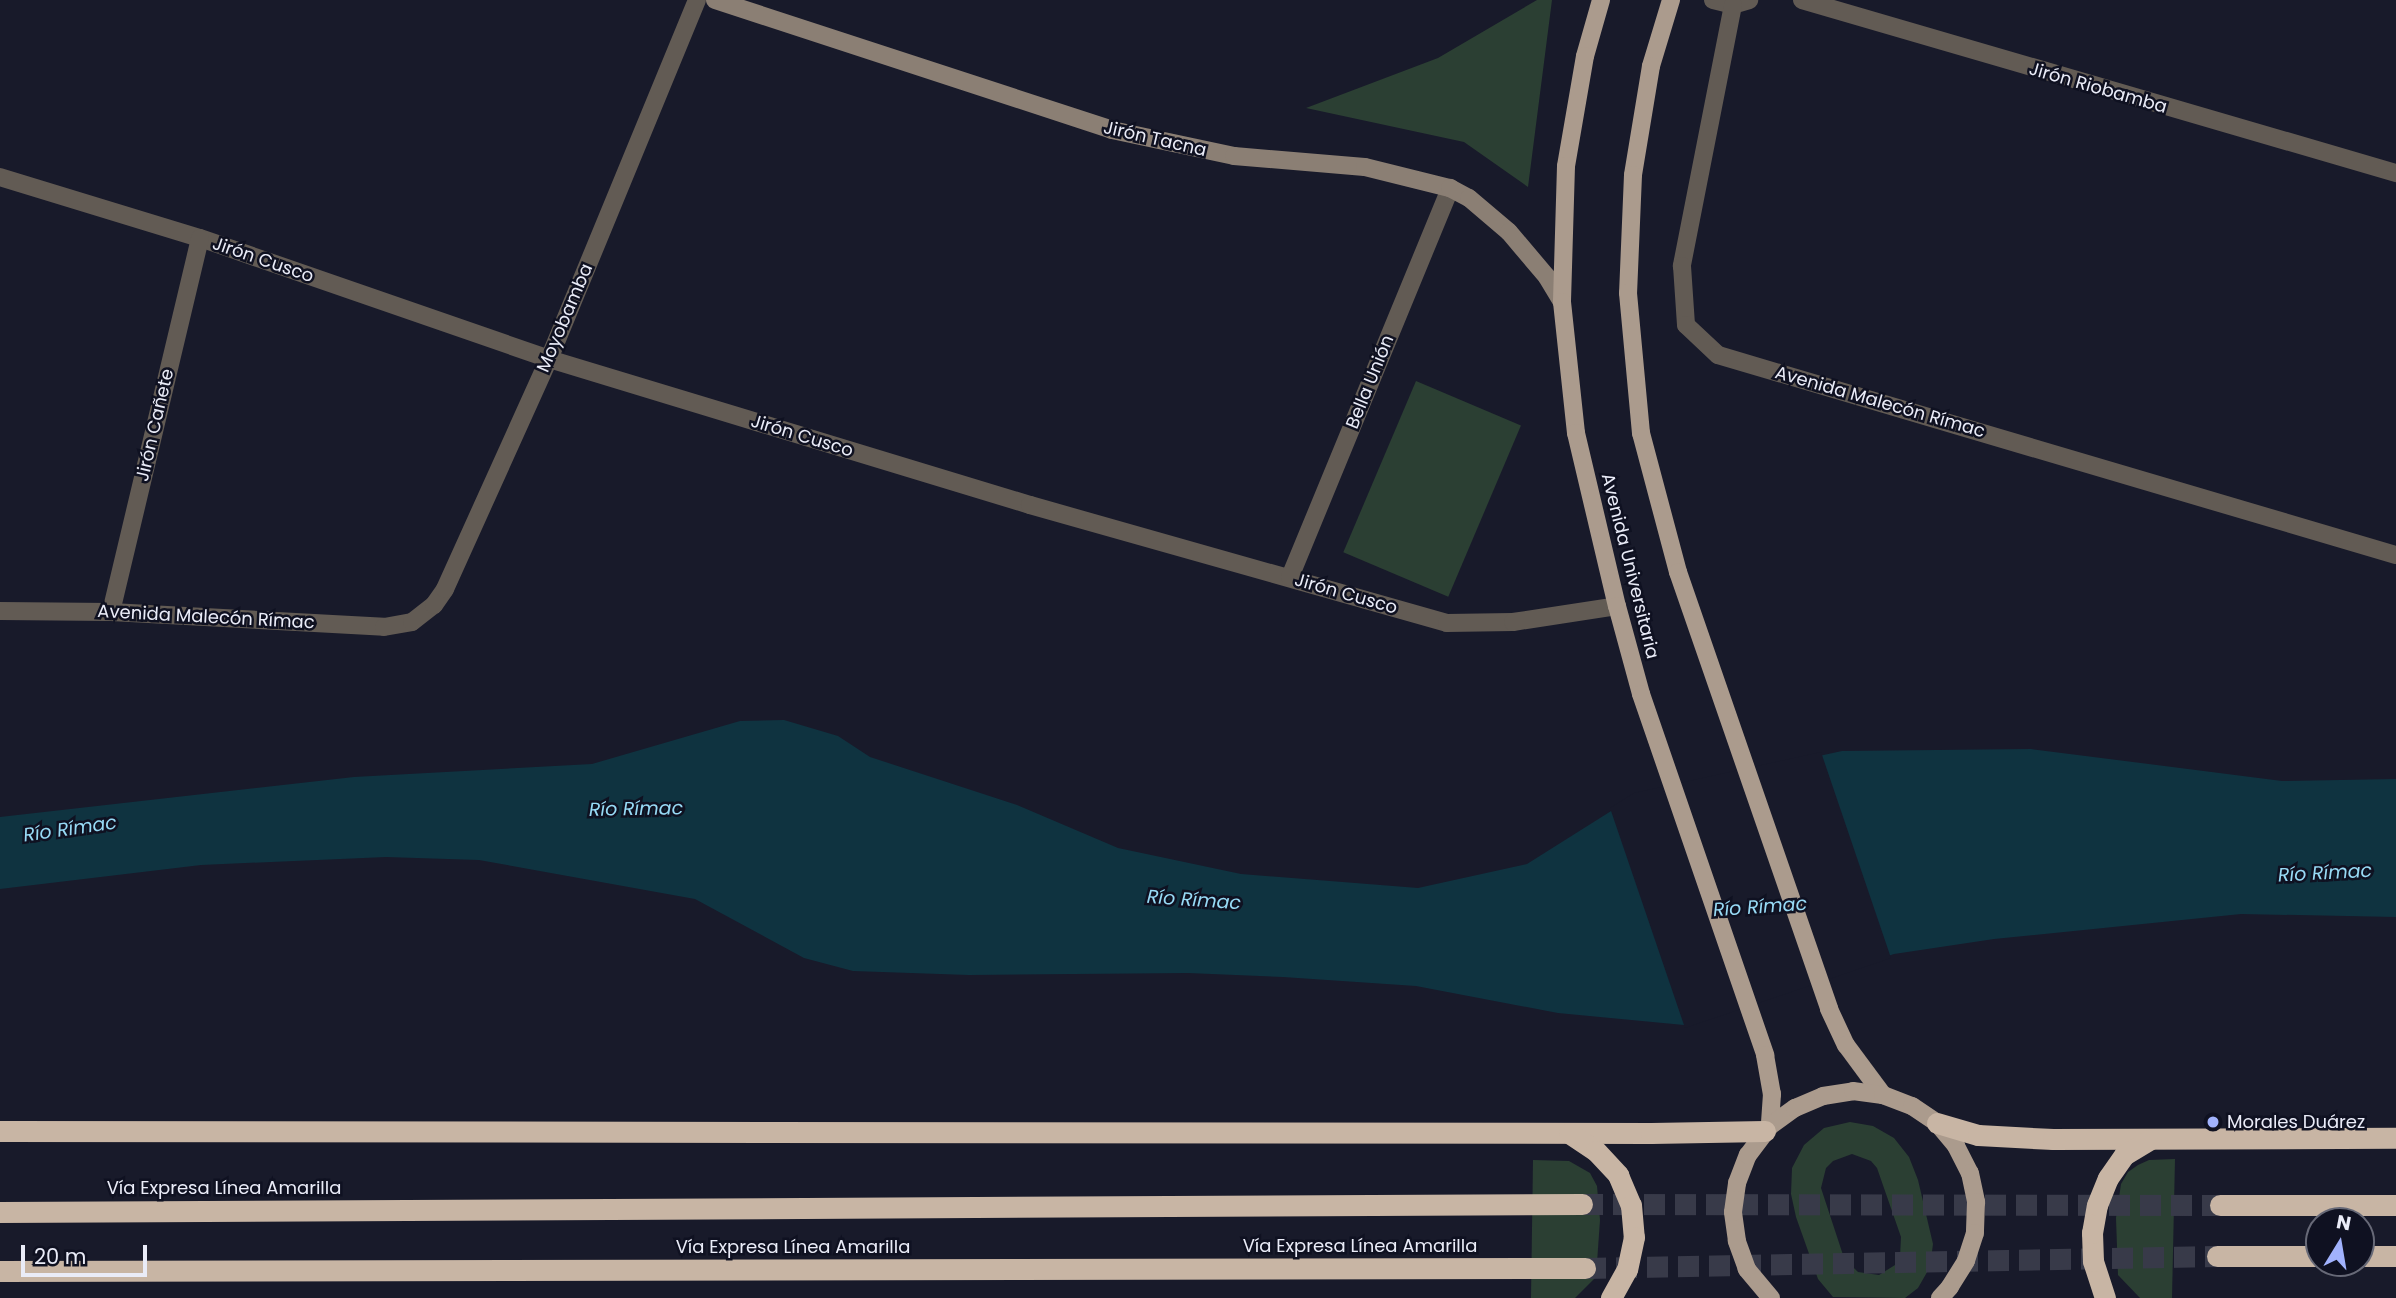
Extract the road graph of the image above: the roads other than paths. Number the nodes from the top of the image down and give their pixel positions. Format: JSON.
{"nodes":[{"id":1,"x":697,"y":0,"type":"edge"},
{"id":2,"x":715,"y":0,"type":"edge"},
{"id":3,"x":1601,"y":0,"type":"edge"},
{"id":4,"x":1671,"y":0,"type":"edge"},
{"id":5,"x":1713,"y":0,"type":"edge"},
{"id":6,"x":1802,"y":0,"type":"edge"},
{"id":7,"x":1741,"y":2,"type":"edge"},
{"id":8,"x":2396,"y":173,"type":"edge"},
{"id":9,"x":0,"y":177,"type":"edge"},
{"id":10,"x":1450,"y":188,"type":"junction"},
{"id":11,"x":200,"y":238,"type":"junction"},
{"id":12,"x":1562,"y":302,"type":"junction"},
{"id":13,"x":549,"y":359,"type":"junction"},
{"id":14,"x":2396,"y":555,"type":"edge"},
{"id":15,"x":1290,"y":577,"type":"junction"},
{"id":16,"x":1617,"y":606,"type":"junction"},
{"id":17,"x":0,"y":611,"type":"edge"},
{"id":18,"x":111,"y":612,"type":"junction"},
{"id":19,"x":412,"y":622,"type":"joint"},
{"id":20,"x":1883,"y":1095,"type":"junction"},
{"id":21,"x":1937,"y":1123,"type":"junction"},
{"id":22,"x":1768,"y":1128,"type":"junction"},
{"id":23,"x":0,"y":1131,"type":"edge"},
{"id":24,"x":1569,"y":1133,"type":"junction"},
{"id":25,"x":2152,"y":1138,"type":"junction"},
{"id":26,"x":2396,"y":1138,"type":"edge"},
{"id":27,"x":1582,"y":1204,"type":"tunnel mouth"},
{"id":28,"x":2220,"y":1205,"type":"tunnel mouth"},
{"id":29,"x":2396,"y":1205,"type":"edge"},
{"id":30,"x":0,"y":1212,"type":"edge"},
{"id":31,"x":2217,"y":1256,"type":"tunnel mouth"},
{"id":32,"x":2305,"y":1256,"type":"edge"},
{"id":33,"x":2375,"y":1256,"type":"edge"},
{"id":34,"x":2396,"y":1256,"type":"edge"},
{"id":35,"x":1586,"y":1268,"type":"tunnel mouth"},
{"id":36,"x":0,"y":1271,"type":"edge"},
{"id":37,"x":1611,"y":1298,"type":"edge"},
{"id":38,"x":1771,"y":1298,"type":"edge"},
{"id":39,"x":1940,"y":1298,"type":"edge"},
{"id":40,"x":2105,"y":1298,"type":"edge"}],
"edges":[{"from":1,"to":13,"type":"street","name":"Moyobamba"},
{"from":2,"to":10,"type":"street","name":"Jirón Tacna"},
{"from":3,"to":12,"type":"main road","name":"Avenida Universitaria"},
{"from":4,"to":20,"type":"main road"},
{"from":5,"to":7,"type":"street"},
{"from":6,"to":8,"type":"street","name":"Jirón Riobamba"},
{"from":7,"to":14,"type":"street","name":"Avenida Malecón Rímac"},
{"from":9,"to":11,"type":"street","name":"Jirón Cusco"},
{"from":10,"to":12,"type":"street","name":"Jirón Tacna"},
{"from":10,"to":15,"type":"street","name":"Bella Unión"},
{"from":11,"to":13,"type":"street","name":"Jirón Cusco"},
{"from":11,"to":18,"type":"street","name":"Jirón Cañete"},
{"from":12,"to":16,"type":"main road","name":"Avenida Universitaria"},
{"from":13,"to":15,"type":"street","name":"Jirón Cusco"},
{"from":13,"to":19,"type":"street","name":"Moyobamba"},
{"from":15,"to":16,"type":"street","name":"Jirón Cusco"},
{"from":16,"to":22,"type":"main road","name":"Avenida Universitaria"},
{"from":17,"to":18,"type":"street","name":"Avenida Malecón Rímac"},
{"from":18,"to":19,"type":"street","name":"Avenida Malecón Rímac"},
{"from":20,"to":21,"type":"main road"},
{"from":20,"to":22,"type":"main road"},
{"from":21,"to":25,"type":"highway"},
{"from":21,"to":39,"type":"main road"},
{"from":22,"to":24,"type":"highway"},
{"from":22,"to":38,"type":"main road"},
{"from":23,"to":24,"type":"highway"},
{"from":24,"to":37,"type":"highway"},
{"from":25,"to":26,"type":"highway"},
{"from":25,"to":40,"type":"highway"},
{"from":27,"to":30,"type":"highway","name":"Vía Expresa Línea Amarilla"},
{"from":28,"to":29,"type":"highway"},
{"from":31,"to":32,"type":"highway"},
{"from":33,"to":34,"type":"highway"},
{"from":35,"to":36,"type":"highway","name":"Vía Expresa Línea Amarilla"}]}
